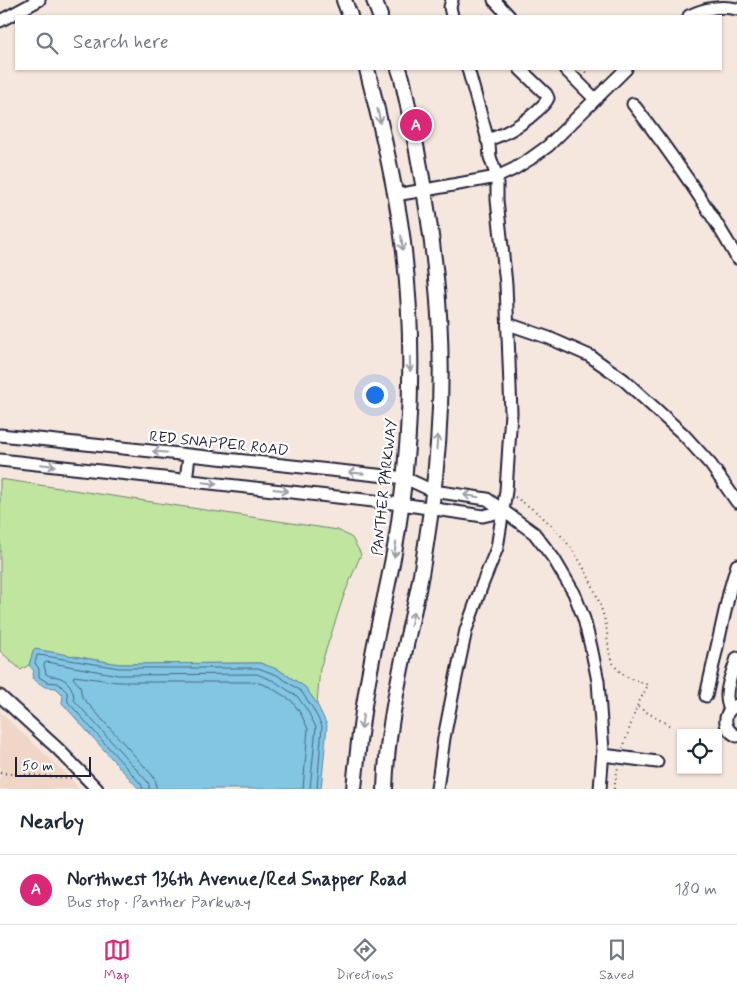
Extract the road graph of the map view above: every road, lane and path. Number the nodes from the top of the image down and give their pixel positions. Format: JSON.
{"nodes":[{"id":1,"x":39,"y":0,"type":"edge"},
{"id":2,"x":344,"y":0,"type":"edge"},
{"id":3,"x":374,"y":0,"type":"edge"},
{"id":4,"x":452,"y":0,"type":"edge"},
{"id":5,"x":494,"y":0,"type":"edge"},
{"id":6,"x":716,"y":4,"type":"edge"},
{"id":7,"x":737,"y":9,"type":"edge"},
{"id":8,"x":350,"y":15,"type":"edge"},
{"id":9,"x":380,"y":15,"type":"edge"},
{"id":10,"x":452,"y":15,"type":"edge"},
{"id":11,"x":508,"y":15,"type":"edge"},
{"id":12,"x":691,"y":15,"type":"edge"},
{"id":13,"x":0,"y":21,"type":"edge"},
{"id":14,"x":367,"y":70,"type":"edge"},
{"id":15,"x":399,"y":70,"type":"edge"},
{"id":16,"x":468,"y":70,"type":"edge"},
{"id":17,"x":521,"y":70,"type":"edge"},
{"id":18,"x":566,"y":70,"type":"edge"},
{"id":19,"x":582,"y":70,"type":"edge"},
{"id":20,"x":625,"y":70,"type":"edge"},
{"id":21,"x":588,"y":74,"type":"dead end"},
{"id":22,"x":595,"y":99,"type":"junction"},
{"id":23,"x":633,"y":104,"type":"dead end"},
{"id":24,"x":487,"y":140,"type":"junction"},
{"id":25,"x":497,"y":177,"type":"junction"},
{"id":26,"x":425,"y":190,"type":"junction"},
{"id":27,"x":395,"y":195,"type":"junction"},
{"id":28,"x":737,"y":258,"type":"edge"},
{"id":29,"x":508,"y":324,"type":"junction"},
{"id":30,"x":0,"y":435,"type":"edge"},
{"id":31,"x":188,"y":456,"type":"junction"},
{"id":32,"x":0,"y":460,"type":"edge"},
{"id":33,"x":405,"y":478,"type":"junction"},
{"id":34,"x":186,"y":480,"type":"junction"},
{"id":35,"x":433,"y":491,"type":"junction"},
{"id":36,"x":737,"y":502,"type":"edge"},
{"id":37,"x":402,"y":504,"type":"junction"},
{"id":38,"x":431,"y":509,"type":"junction"},
{"id":39,"x":504,"y":512,"type":"junction"},
{"id":40,"x":737,"y":565,"type":"edge"},
{"id":41,"x":737,"y":658,"type":"edge"},
{"id":42,"x":641,"y":682,"type":"dead end"},
{"id":43,"x":0,"y":696,"type":"edge"},
{"id":44,"x":706,"y":696,"type":"dead end"},
{"id":45,"x":637,"y":706,"type":"junction"},
{"id":46,"x":733,"y":707,"type":"edge"},
{"id":47,"x":672,"y":727,"type":"dead end"},
{"id":48,"x":737,"y":736,"type":"edge"},
{"id":49,"x":603,"y":756,"type":"junction"},
{"id":50,"x":620,"y":757,"type":"junction"},
{"id":51,"x":657,"y":762,"type":"dead end"},
{"id":52,"x":0,"y":773,"type":"edge"},
{"id":53,"x":86,"y":777,"type":"junction"},
{"id":54,"x":97,"y":789,"type":"edge"},
{"id":55,"x":354,"y":789,"type":"edge"},
{"id":56,"x":384,"y":789,"type":"edge"},
{"id":57,"x":437,"y":789,"type":"edge"},
{"id":58,"x":600,"y":789,"type":"edge"},
{"id":59,"x":614,"y":789,"type":"edge"}],
"edges":[{"from":1,"to":13,"type":"street"},
{"from":2,"to":8,"type":"main road"},
{"from":3,"to":9,"type":"main road"},
{"from":4,"to":10,"type":"street"},
{"from":5,"to":11,"type":"street"},
{"from":6,"to":7,"type":"street"},
{"from":6,"to":12,"type":"street"},
{"from":14,"to":27,"type":"main road","name":"PANTHER PARKWAY","one_way":true},
{"from":15,"to":26,"type":"main road"},
{"from":16,"to":24,"type":"street"},
{"from":17,"to":24,"type":"street"},
{"from":18,"to":22,"type":"street"},
{"from":19,"to":21,"type":"path"},
{"from":20,"to":22,"type":"street"},
{"from":22,"to":25,"type":"street"},
{"from":23,"to":28,"type":"street"},
{"from":24,"to":25,"type":"street"},
{"from":25,"to":26,"type":"street"},
{"from":25,"to":29,"type":"street"},
{"from":26,"to":27,"type":"street"},
{"from":35,"to":26,"type":"main road","one_way":true},
{"from":27,"to":33,"type":"main road","name":"PANTHER PARKWAY","one_way":true},
{"from":29,"to":36,"type":"street"},
{"from":29,"to":39,"type":"street"},
{"from":31,"to":30,"type":"street","name":"RED SNAPPER ROAD","one_way":true},
{"from":33,"to":31,"type":"street","name":"RED SNAPPER ROAD","one_way":true},
{"from":31,"to":34,"type":"street"},
{"from":32,"to":34,"type":"street","one_way":true},
{"from":33,"to":35,"type":"street","name":"RED SNAPPER ROAD"},
{"from":33,"to":37,"type":"main road","name":"PANTHER PARKWAY"},
{"from":34,"to":37,"type":"street","one_way":true},
{"from":35,"to":38,"type":"main road"},
{"from":39,"to":35,"type":"street","name":"RED SNAPPER ROAD","one_way":true},
{"from":37,"to":38,"type":"street"},
{"from":37,"to":55,"type":"main road","name":"PANTHER PARKWAY","one_way":true},
{"from":38,"to":39,"type":"street"},
{"from":56,"to":38,"type":"main road","one_way":true},
{"from":39,"to":49,"type":"street","name":"RED SNAPPER ROAD"},
{"from":39,"to":57,"type":"street"},
{"from":40,"to":44,"type":"street"},
{"from":41,"to":46,"type":"street"},
{"from":42,"to":45,"type":"path"},
{"from":43,"to":53,"type":"street"},
{"from":45,"to":47,"type":"path"},
{"from":45,"to":50,"type":"path"},
{"from":46,"to":48,"type":"street"},
{"from":49,"to":50,"type":"street"},
{"from":49,"to":58,"type":"street","name":"RED SNAPPER ROAD"},
{"from":50,"to":51,"type":"street"},
{"from":50,"to":59,"type":"path"},
{"from":52,"to":53,"type":"path"},
{"from":53,"to":54,"type":"street"}]}
